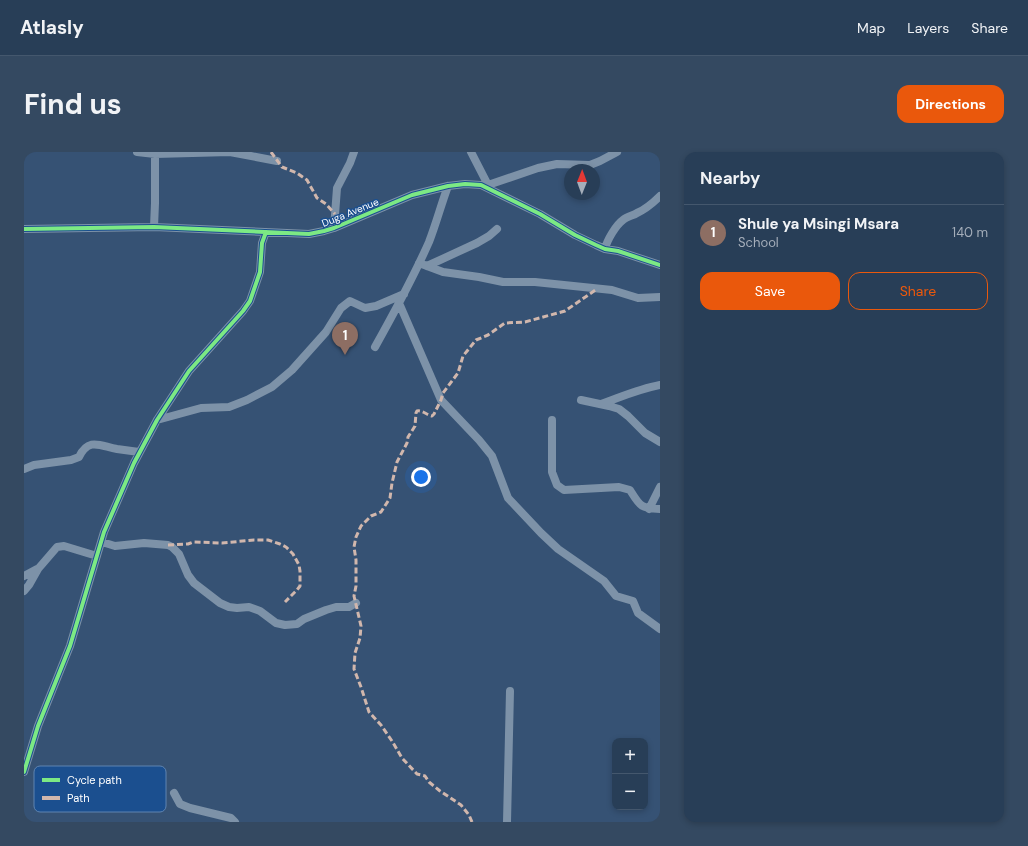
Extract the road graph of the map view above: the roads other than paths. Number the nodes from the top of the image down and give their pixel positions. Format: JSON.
{"nodes":[{"id":1,"x":137,"y":152,"type":"edge"},
{"id":2,"x":185,"y":152,"type":"edge"},
{"id":3,"x":230,"y":152,"type":"edge"},
{"id":4,"x":354,"y":152,"type":"edge"},
{"id":5,"x":471,"y":152,"type":"edge"},
{"id":6,"x":617,"y":152,"type":"edge"},
{"id":7,"x":155,"y":154,"type":"junction"},
{"id":8,"x":277,"y":161,"type":"dead end"},
{"id":9,"x":484,"y":185,"type":"junction"},
{"id":10,"x":448,"y":186,"type":"junction"},
{"id":11,"x":660,"y":196,"type":"edge"},
{"id":12,"x":154,"y":227,"type":"junction"},
{"id":13,"x":334,"y":228,"type":"junction"},
{"id":14,"x":24,"y":229,"type":"edge"},
{"id":15,"x":497,"y":229,"type":"dead end"},
{"id":16,"x":266,"y":232,"type":"junction"},
{"id":17,"x":605,"y":249,"type":"junction"},
{"id":18,"x":423,"y":264,"type":"junction"},
{"id":19,"x":660,"y":265,"type":"edge"},
{"id":20,"x":404,"y":294,"type":"junction"},
{"id":21,"x":660,"y":297,"type":"edge"},
{"id":22,"x":399,"y":303,"type":"junction"},
{"id":23,"x":375,"y":347,"type":"dead end"},
{"id":24,"x":660,"y":385,"type":"edge"},
{"id":25,"x":581,"y":400,"type":"dead end"},
{"id":26,"x":600,"y":404,"type":"junction"},
{"id":27,"x":157,"y":420,"type":"junction"},
{"id":28,"x":552,"y":420,"type":"dead end"},
{"id":29,"x":660,"y":442,"type":"edge"},
{"id":30,"x":139,"y":452,"type":"junction"},
{"id":31,"x":24,"y":469,"type":"edge"},
{"id":32,"x":660,"y":487,"type":"edge"},
{"id":33,"x":649,"y":509,"type":"junction"},
{"id":34,"x":660,"y":509,"type":"edge"},
{"id":35,"x":102,"y":542,"type":"junction"},
{"id":36,"x":97,"y":556,"type":"junction"},
{"id":37,"x":38,"y":569,"type":"junction"},
{"id":38,"x":24,"y":576,"type":"edge"},
{"id":39,"x":24,"y":591,"type":"edge"},
{"id":40,"x":356,"y":603,"type":"dead end"},
{"id":41,"x":660,"y":629,"type":"edge"},
{"id":42,"x":510,"y":691,"type":"dead end"},
{"id":43,"x":24,"y":772,"type":"edge"},
{"id":44,"x":174,"y":793,"type":"dead end"},
{"id":45,"x":235,"y":822,"type":"edge"},
{"id":46,"x":507,"y":822,"type":"edge"}],
"edges":[{"from":1,"to":7,"type":"street"},
{"from":2,"to":3,"type":"street"},
{"from":2,"to":7,"type":"street"},
{"from":3,"to":8,"type":"street"},
{"from":4,"to":13,"type":"street"},
{"from":5,"to":9,"type":"street"},
{"from":6,"to":9,"type":"street"},
{"from":7,"to":12,"type":"street"},
{"from":9,"to":10,"type":"street","name":"Duga Avenue"},
{"from":9,"to":17,"type":"street","name":"Duga Avenue"},
{"from":10,"to":13,"type":"street","name":"Duga Avenue"},
{"from":10,"to":18,"type":"street"},
{"from":11,"to":17,"type":"street"},
{"from":12,"to":14,"type":"street","name":"Duga Avenue"},
{"from":12,"to":16,"type":"street","name":"Duga Avenue"},
{"from":13,"to":16,"type":"street","name":"Duga Avenue"},
{"from":15,"to":18,"type":"street"},
{"from":16,"to":27,"type":"street"},
{"from":17,"to":19,"type":"street","name":"Duga Avenue"},
{"from":18,"to":20,"type":"street"},
{"from":18,"to":21,"type":"street"},
{"from":20,"to":22,"type":"street"},
{"from":20,"to":27,"type":"street"},
{"from":22,"to":23,"type":"street"},
{"from":22,"to":41,"type":"street"},
{"from":24,"to":26,"type":"street"},
{"from":25,"to":26,"type":"street"},
{"from":26,"to":29,"type":"street"},
{"from":27,"to":30,"type":"street"},
{"from":28,"to":33,"type":"street"},
{"from":30,"to":31,"type":"street"},
{"from":30,"to":35,"type":"street"},
{"from":32,"to":33,"type":"street"},
{"from":33,"to":34,"type":"street"},
{"from":35,"to":36,"type":"street"},
{"from":35,"to":40,"type":"street"},
{"from":36,"to":37,"type":"street"},
{"from":36,"to":43,"type":"street"},
{"from":37,"to":38,"type":"street"},
{"from":37,"to":39,"type":"street"},
{"from":42,"to":46,"type":"street"},
{"from":44,"to":45,"type":"street"}]}
